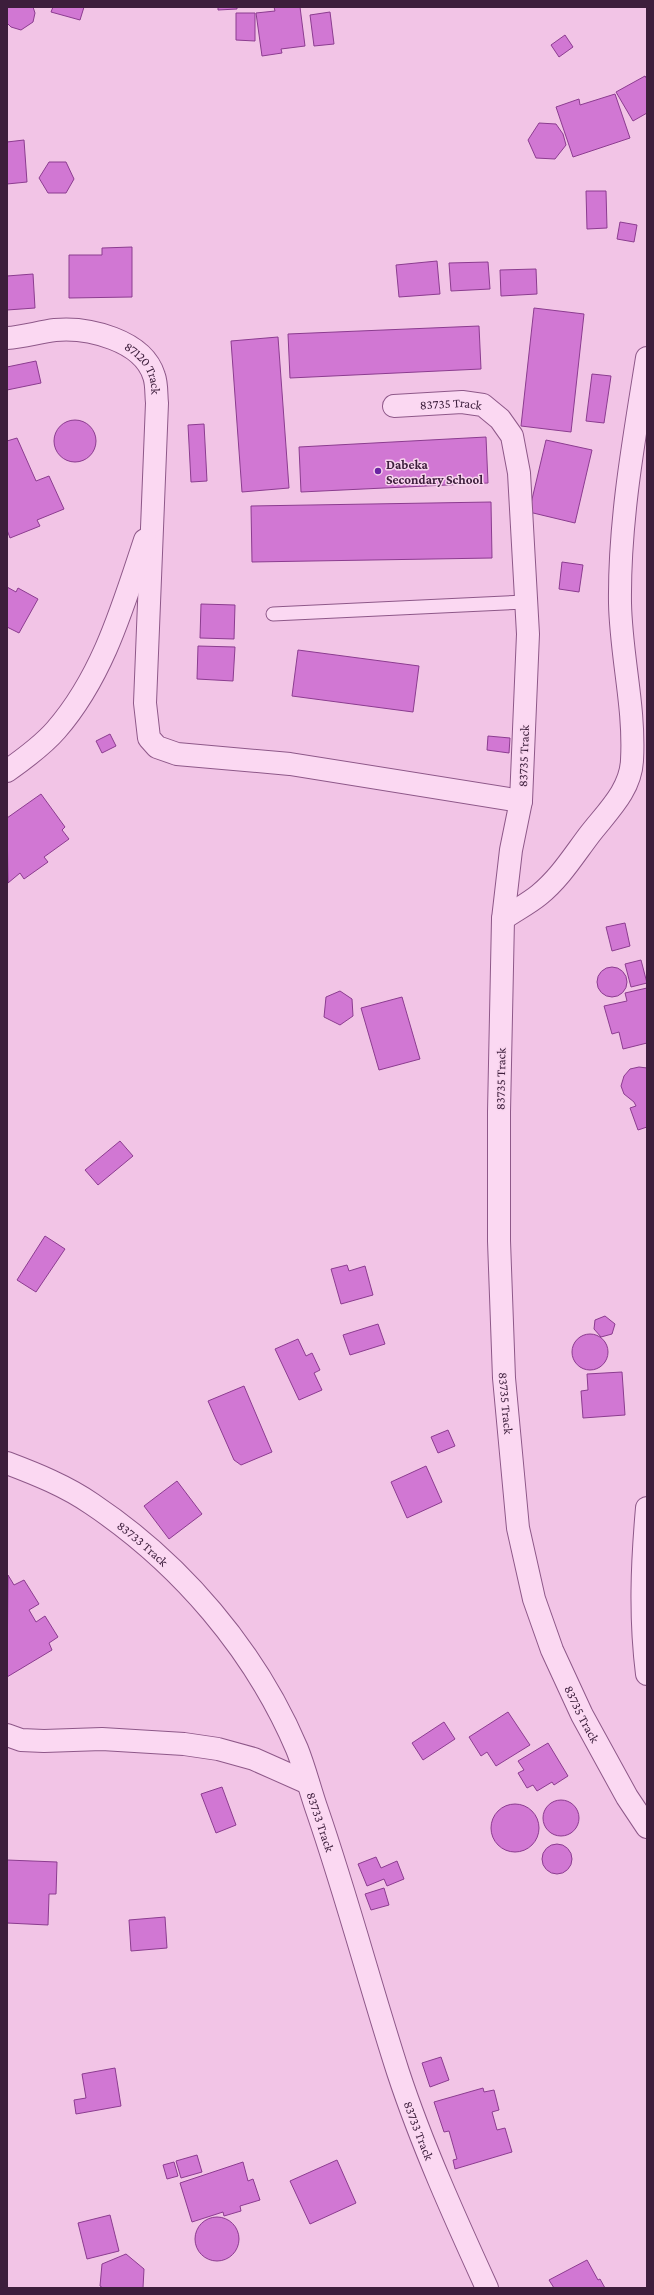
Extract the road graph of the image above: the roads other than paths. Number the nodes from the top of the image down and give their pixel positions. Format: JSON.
{"nodes":[{"id":1,"x":7,"y":338,"type":"edge"},
{"id":2,"x":647,"y":358,"type":"edge"},
{"id":3,"x":394,"y":406,"type":"dead end"},
{"id":4,"x":154,"y":516,"type":"junction"},
{"id":5,"x":526,"y":602,"type":"junction"},
{"id":6,"x":274,"y":614,"type":"dead end"},
{"id":7,"x":7,"y":771,"type":"edge"},
{"id":8,"x":522,"y":801,"type":"junction"},
{"id":9,"x":503,"y":919,"type":"junction"},
{"id":10,"x":7,"y":1462,"type":"edge"},
{"id":11,"x":647,"y":1508,"type":"edge"},
{"id":12,"x":647,"y":1674,"type":"edge"},
{"id":13,"x":7,"y":1735,"type":"edge"},
{"id":14,"x":308,"y":1783,"type":"junction"},
{"id":15,"x":647,"y":1827,"type":"edge"},
{"id":16,"x":487,"y":2288,"type":"edge"}],
"edges":[{"from":1,"to":4,"type":"street","name":"87120 Track"},
{"from":2,"to":9,"type":"street"},
{"from":3,"to":5,"type":"street","name":"83735 Track"},
{"from":4,"to":7,"type":"street"},
{"from":4,"to":8,"type":"street","name":"87120 Track"},
{"from":5,"to":6,"type":"lane"},
{"from":5,"to":8,"type":"street","name":"83735 Track"},
{"from":8,"to":9,"type":"street","name":"83735 Track"},
{"from":9,"to":15,"type":"street","name":"83735 Track"},
{"from":10,"to":14,"type":"street","name":"83733 Track"},
{"from":11,"to":12,"type":"street"},
{"from":13,"to":14,"type":"street"},
{"from":14,"to":16,"type":"street","name":"83733 Track"}]}
